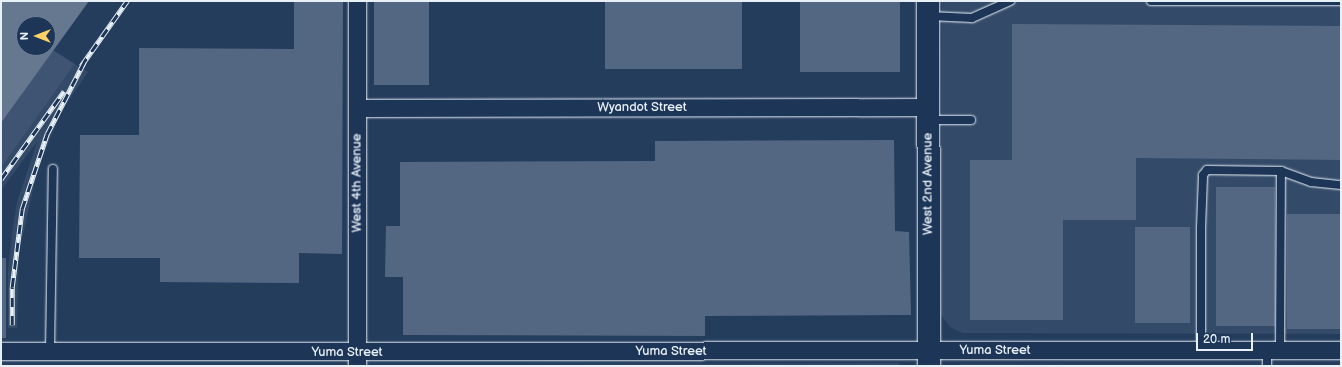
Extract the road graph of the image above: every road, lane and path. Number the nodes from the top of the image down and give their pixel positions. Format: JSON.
{"nodes":[{"id":1,"x":357,"y":1,"type":"edge"},
{"id":2,"x":1010,"y":1,"type":"edge"},
{"id":3,"x":1151,"y":1,"type":"edge"},
{"id":4,"x":1341,"y":1,"type":"edge"},
{"id":5,"x":928,"y":8,"type":"edge"},
{"id":6,"x":356,"y":108,"type":"junction"},
{"id":7,"x":928,"y":113,"type":"junction"},
{"id":8,"x":971,"y":120,"type":"dead end"},
{"id":9,"x":53,"y":169,"type":"dead end"},
{"id":10,"x":1281,"y":172,"type":"junction"},
{"id":11,"x":1341,"y":185,"type":"edge"},
{"id":12,"x":1201,"y":350,"type":"junction"},
{"id":13,"x":1341,"y":350,"type":"edge"},
{"id":14,"x":1,"y":351,"type":"edge"},
{"id":15,"x":50,"y":351,"type":"junction"},
{"id":16,"x":1271,"y":355,"type":"edge"},
{"id":17,"x":929,"y":358,"type":"edge"},
{"id":18,"x":356,"y":359,"type":"edge"}],
"edges":[{"from":1,"to":6,"type":"street","name":"West 4th Avenue"},
{"from":2,"to":5,"type":"lane"},
{"from":3,"to":4,"type":"lane"},
{"from":5,"to":7,"type":"street","name":"West 2nd Avenue"},
{"from":6,"to":7,"type":"street","name":"Wyandot Street"},
{"from":6,"to":18,"type":"street","name":"West 4th Avenue"},
{"from":7,"to":8,"type":"lane"},
{"from":7,"to":17,"type":"street","name":"West 2nd Avenue"},
{"from":9,"to":15,"type":"lane"},
{"from":10,"to":11,"type":"lane"},
{"from":10,"to":12,"type":"lane"},
{"from":10,"to":16,"type":"lane"},
{"from":12,"to":16,"type":"street","name":"Yuma Street"},
{"from":12,"to":17,"type":"street","name":"Yuma Street"},
{"from":13,"to":16,"type":"street","name":"Yuma Street"},
{"from":14,"to":15,"type":"street","name":"Yuma Street"},
{"from":15,"to":18,"type":"street","name":"Yuma Street"},
{"from":17,"to":18,"type":"street","name":"Yuma Street"}]}
